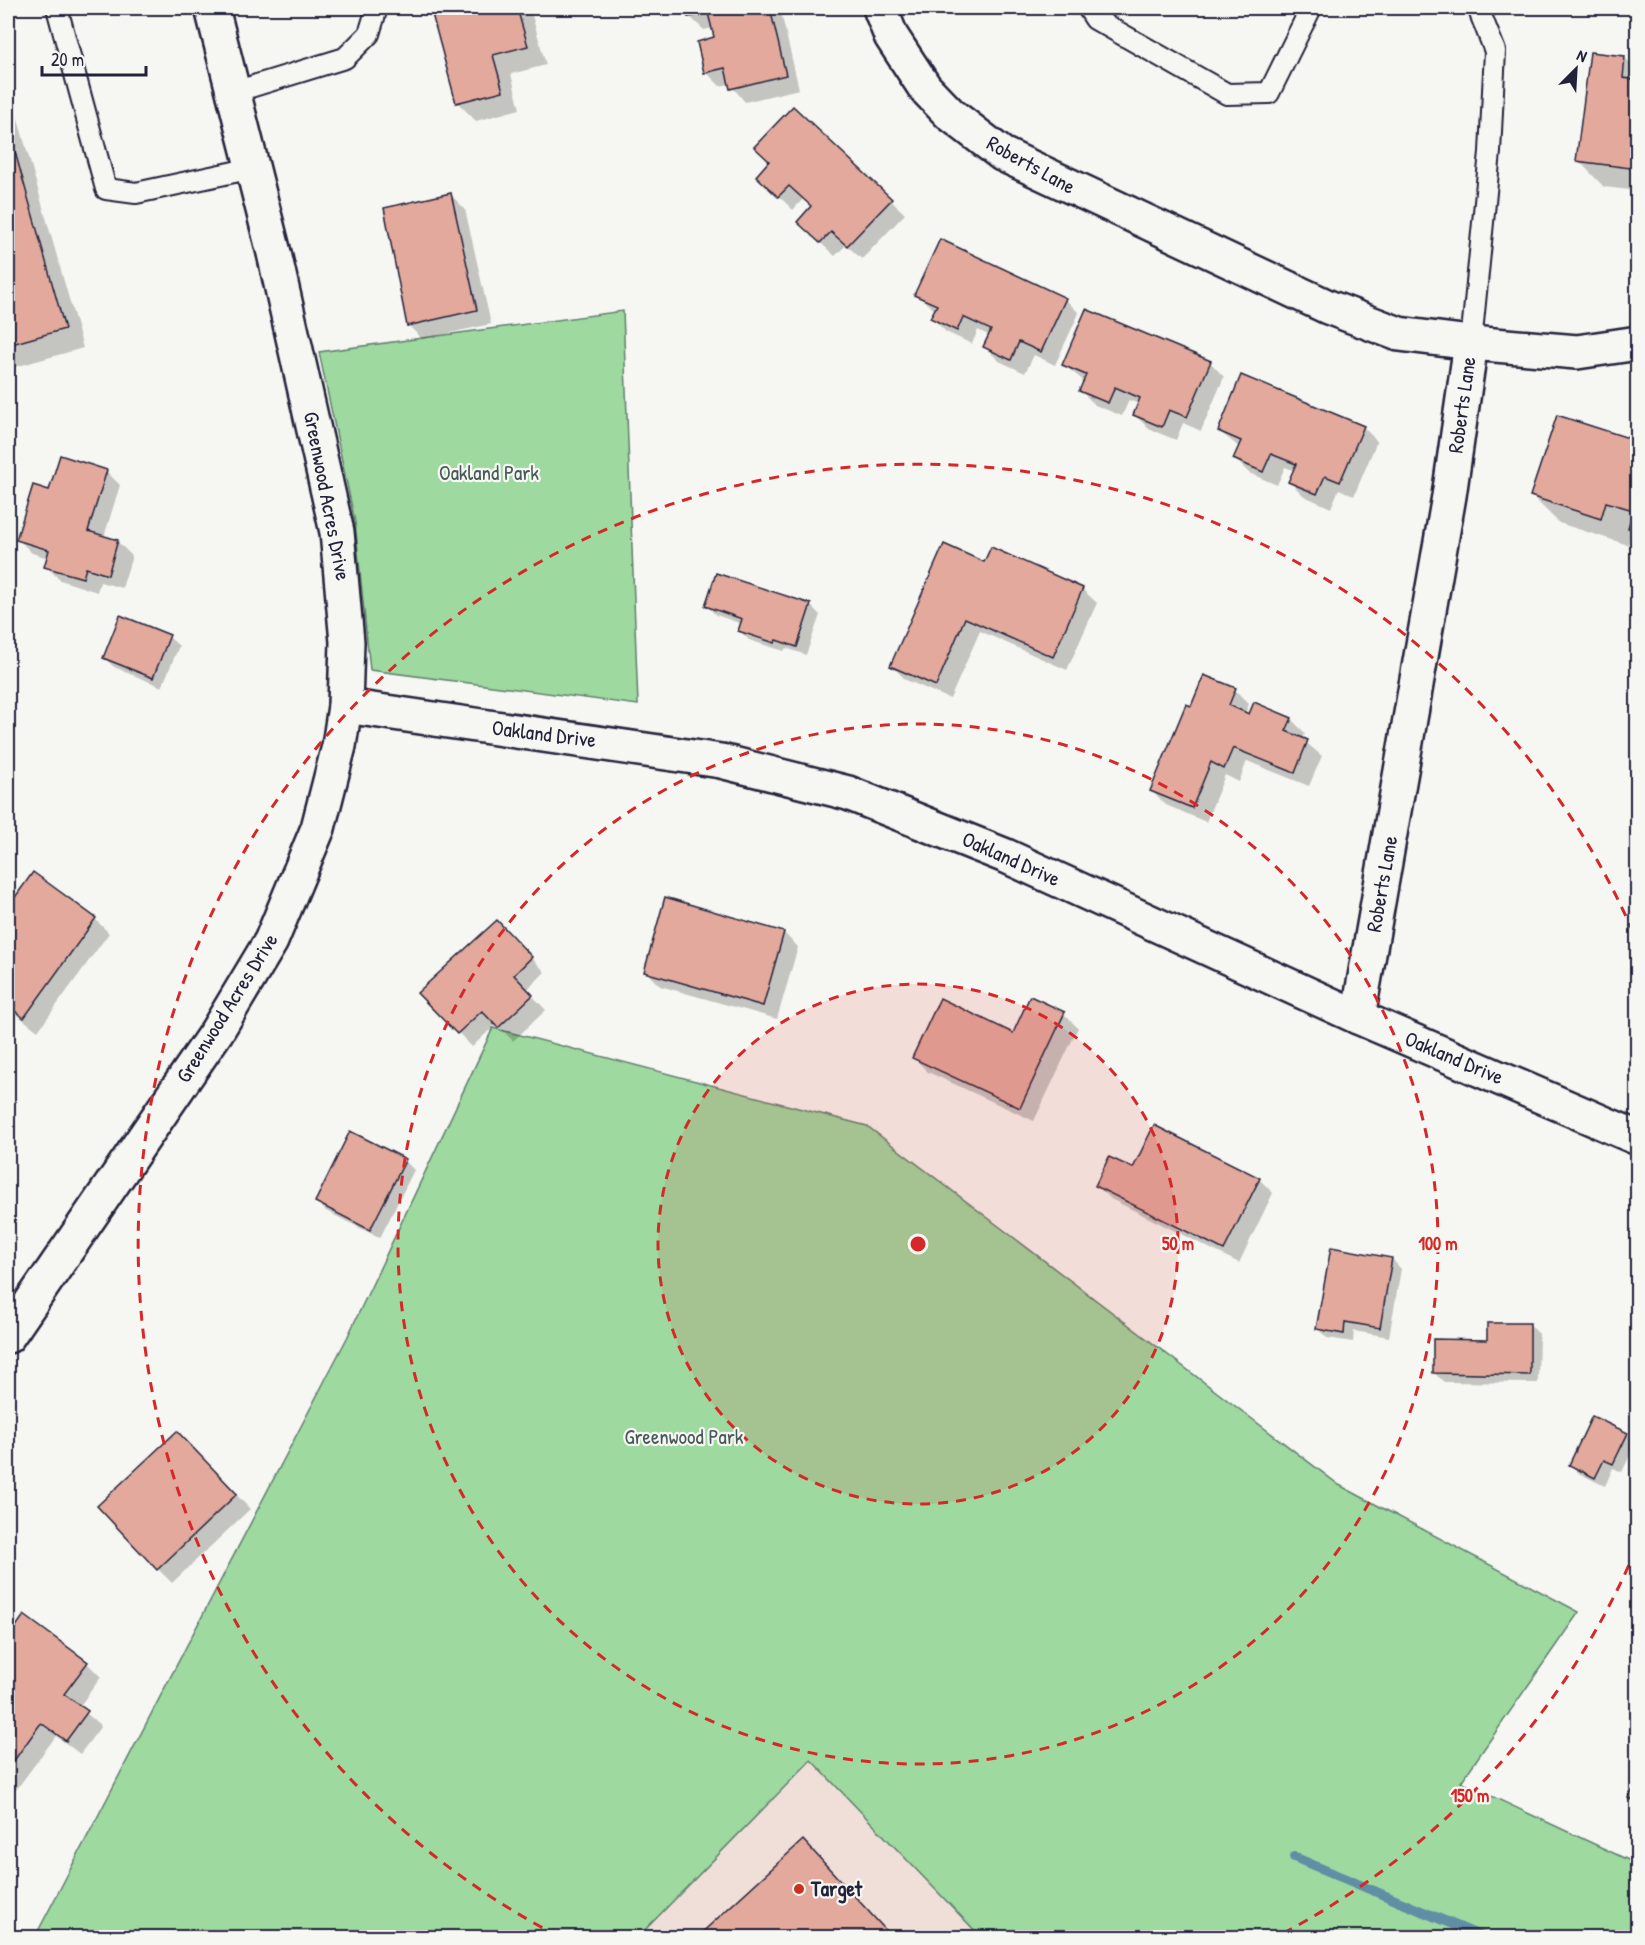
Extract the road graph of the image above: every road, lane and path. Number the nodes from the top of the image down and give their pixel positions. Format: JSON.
{"nodes":[{"id":1,"x":57,"y":8,"type":"edge"},
{"id":2,"x":212,"y":8,"type":"edge"},
{"id":3,"x":377,"y":8,"type":"edge"},
{"id":4,"x":880,"y":8,"type":"edge"},
{"id":5,"x":1088,"y":8,"type":"edge"},
{"id":6,"x":1311,"y":8,"type":"edge"},
{"id":7,"x":1478,"y":8,"type":"edge"},
{"id":8,"x":234,"y":92,"type":"junction"},
{"id":9,"x":253,"y":168,"type":"junction"},
{"id":10,"x":1471,"y":343,"type":"junction"},
{"id":11,"x":1638,"y":343,"type":"edge"},
{"id":12,"x":345,"y":706,"type":"junction"},
{"id":13,"x":1358,"y":1017,"type":"junction"},
{"id":14,"x":1638,"y":1138,"type":"edge"},
{"id":15,"x":8,"y":1336,"type":"edge"}],
"edges":[{"from":1,"to":9,"type":"lane"},
{"from":2,"to":8,"type":"street","name":"Greenwood Acres Drive"},
{"from":3,"to":8,"type":"lane"},
{"from":4,"to":10,"type":"street","name":"Roberts Lane"},
{"from":5,"to":6,"type":"lane"},
{"from":7,"to":10,"type":"lane"},
{"from":8,"to":9,"type":"street","name":"Greenwood Acres Drive"},
{"from":9,"to":12,"type":"street","name":"Greenwood Acres Drive"},
{"from":10,"to":11,"type":"street"},
{"from":10,"to":13,"type":"street","name":"Roberts Lane"},
{"from":12,"to":13,"type":"street","name":"Oakland Drive"},
{"from":12,"to":15,"type":"street","name":"Greenwood Acres Drive"},
{"from":13,"to":14,"type":"street","name":"Oakland Drive"}]}
